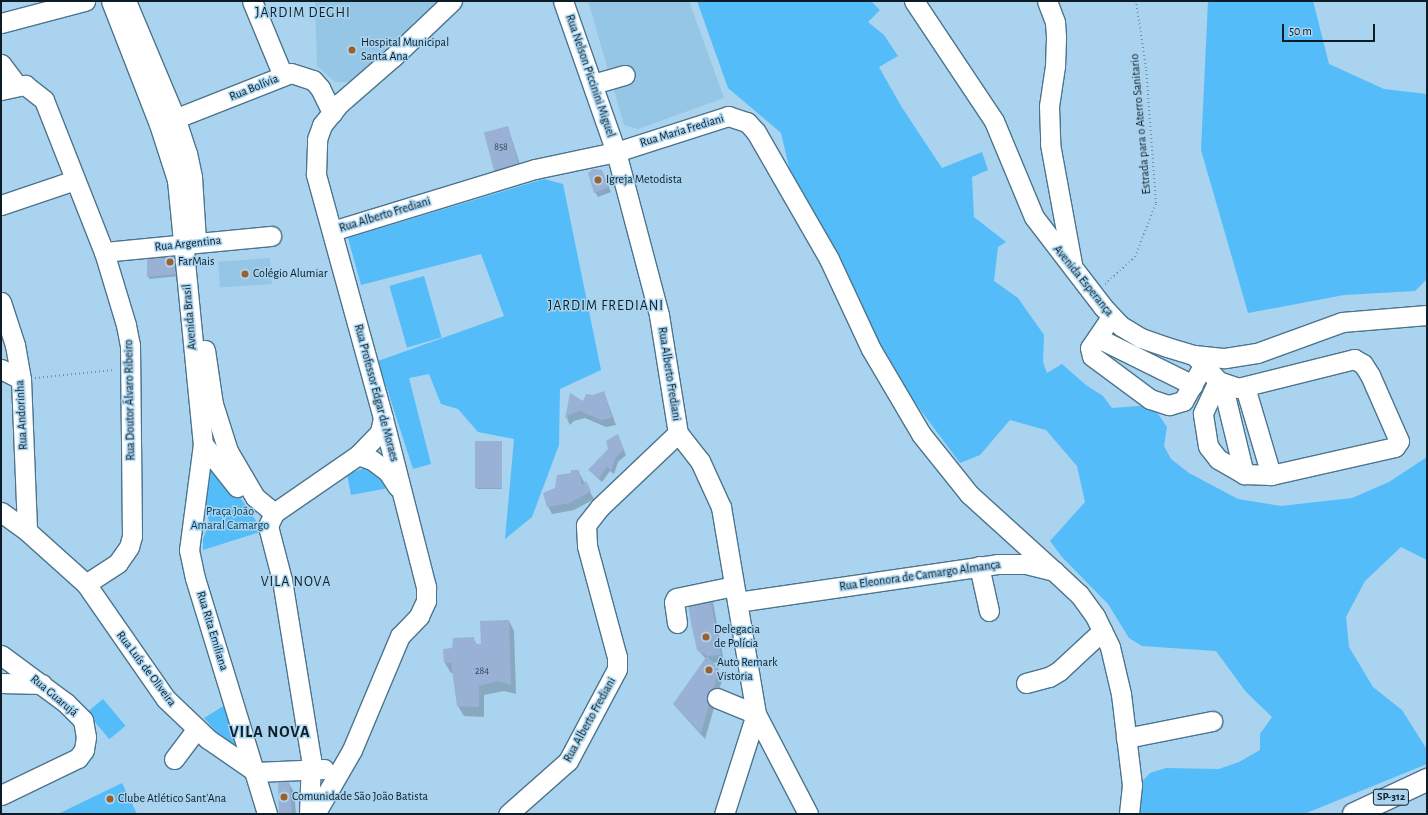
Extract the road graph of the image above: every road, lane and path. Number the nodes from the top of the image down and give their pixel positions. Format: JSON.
{"nodes":[{"id":1,"x":85,"y":1,"type":"edge"},
{"id":2,"x":111,"y":1,"type":"edge"},
{"id":3,"x":126,"y":1,"type":"edge"},
{"id":4,"x":252,"y":1,"type":"edge"},
{"id":5,"x":452,"y":1,"type":"edge"},
{"id":6,"x":563,"y":1,"type":"edge"},
{"id":7,"x":914,"y":1,"type":"edge"},
{"id":8,"x":1047,"y":1,"type":"edge"},
{"id":9,"x":1136,"y":1,"type":"edge"},
{"id":10,"x":1,"y":23,"type":"edge"},
{"id":11,"x":1,"y":64,"type":"edge"},
{"id":12,"x":625,"y":75,"type":"dead end"},
{"id":13,"x":283,"y":76,"type":"junction"},
{"id":14,"x":593,"y":84,"type":"junction"},
{"id":15,"x":9,"y":88,"type":"edge"},
{"id":16,"x":332,"y":113,"type":"junction"},
{"id":17,"x":168,"y":122,"type":"junction"},
{"id":18,"x":616,"y":152,"type":"junction"},
{"id":19,"x":75,"y":180,"type":"junction"},
{"id":20,"x":1,"y":206,"type":"edge"},
{"id":21,"x":332,"y":231,"type":"junction"},
{"id":22,"x":271,"y":236,"type":"dead end"},
{"id":23,"x":190,"y":244,"type":"junction"},
{"id":24,"x":104,"y":252,"type":"junction"},
{"id":25,"x":1073,"y":267,"type":"junction"},
{"id":26,"x":1093,"y":294,"type":"junction"},
{"id":27,"x":1,"y":302,"type":"edge"},
{"id":28,"x":1427,"y":315,"type":"edge"},
{"id":29,"x":1112,"y":317,"type":"junction"},
{"id":30,"x":197,"y":337,"type":"junction"},
{"id":31,"x":1098,"y":338,"type":"junction"},
{"id":32,"x":1198,"y":360,"type":"junction"},
{"id":33,"x":130,"y":368,"type":"junction"},
{"id":34,"x":1,"y":369,"type":"edge"},
{"id":35,"x":21,"y":379,"type":"junction"},
{"id":36,"x":1220,"y":382,"type":"junction"},
{"id":37,"x":1193,"y":385,"type":"junction"},
{"id":38,"x":1245,"y":387,"type":"junction"},
{"id":39,"x":383,"y":418,"type":"junction"},
{"id":40,"x":678,"y":433,"type":"junction"},
{"id":41,"x":203,"y":444,"type":"junction"},
{"id":42,"x":358,"y":455,"type":"junction"},
{"id":43,"x":1244,"y":474,"type":"junction"},
{"id":44,"x":1272,"y":475,"type":"junction"},
{"id":45,"x":402,"y":494,"type":"junction"},
{"id":46,"x":1,"y":512,"type":"edge"},
{"id":47,"x":271,"y":519,"type":"junction"},
{"id":48,"x":27,"y":531,"type":"junction"},
{"id":49,"x":979,"y":566,"type":"junction"},
{"id":50,"x":1054,"y":571,"type":"junction"},
{"id":51,"x":86,"y":584,"type":"junction"},
{"id":52,"x":736,"y":594,"type":"junction"},
{"id":53,"x":989,"y":611,"type":"dead end"},
{"id":54,"x":677,"y":623,"type":"dead end"},
{"id":55,"x":1102,"y":631,"type":"junction"},
{"id":56,"x":1,"y":655,"type":"edge"},
{"id":57,"x":1,"y":683,"type":"edge"},
{"id":58,"x":1026,"y":683,"type":"dead end"},
{"id":59,"x":42,"y":684,"type":"junction"},
{"id":60,"x":717,"y":698,"type":"dead end"},
{"id":61,"x":756,"y":714,"type":"junction"},
{"id":62,"x":1212,"y":720,"type":"dead end"},
{"id":63,"x":197,"y":729,"type":"junction"},
{"id":64,"x":1126,"y":738,"type":"junction"},
{"id":65,"x":174,"y":759,"type":"dead end"},
{"id":66,"x":341,"y":768,"type":"junction"},
{"id":67,"x":312,"y":769,"type":"junction"},
{"id":68,"x":256,"y":772,"type":"junction"},
{"id":69,"x":1427,"y":780,"type":"edge"},
{"id":70,"x":1,"y":794,"type":"edge"},
{"id":71,"x":1427,"y":796,"type":"edge"},
{"id":72,"x":267,"y":814,"type":"edge"},
{"id":73,"x":309,"y":814,"type":"edge"},
{"id":74,"x":315,"y":814,"type":"edge"},
{"id":75,"x":508,"y":814,"type":"edge"},
{"id":76,"x":724,"y":814,"type":"edge"},
{"id":77,"x":808,"y":814,"type":"edge"},
{"id":78,"x":1129,"y":814,"type":"edge"},
{"id":79,"x":1354,"y":814,"type":"edge"},
{"id":80,"x":1386,"y":814,"type":"edge"}],
"edges":[{"from":1,"to":10,"type":"street"},
{"from":2,"to":17,"type":"street","name":"Avenida Brasil"},
{"from":3,"to":17,"type":"street","name":"Avenida Brasil"},
{"from":4,"to":13,"type":"street"},
{"from":5,"to":16,"type":"street","name":"Rua Professor Edgar de Moraes"},
{"from":6,"to":14,"type":"street","name":"Rua Nelson Piccinini Miguel"},
{"from":7,"to":25,"type":"street","name":"Avenida Esperança"},
{"from":8,"to":25,"type":"street"},
{"from":9,"to":26,"type":"path","name":"Estrada para o Aterro Sanitario"},
{"from":11,"to":15,"type":"street"},
{"from":12,"to":14,"type":"street"},
{"from":13,"to":16,"type":"street","name":"Rua Bolívia"},
{"from":13,"to":17,"type":"street","name":"Rua Bolívia"},
{"from":14,"to":18,"type":"street","name":"Rua Nelson Piccinini Miguel"},
{"from":15,"to":19,"type":"street","name":"Rua Doutor Álvaro Ribeiro"},
{"from":16,"to":21,"type":"street","name":"Rua Professor Edgar de Moraes"},
{"from":17,"to":23,"type":"street","name":"Avenida Brasil"},
{"from":18,"to":21,"type":"street","name":"Rua Alberto Frediani"},
{"from":18,"to":40,"type":"street","name":"Rua Alberto Frediani"},
{"from":18,"to":50,"type":"street","name":"Rua Maria Frediani"},
{"from":19,"to":20,"type":"street"},
{"from":19,"to":24,"type":"street","name":"Rua Doutor Álvaro Ribeiro"},
{"from":21,"to":39,"type":"street","name":"Rua Professor Edgar de Moraes"},
{"from":22,"to":23,"type":"street","name":"Rua Argentina"},
{"from":23,"to":24,"type":"street","name":"Rua Argentina"},
{"from":23,"to":30,"type":"street","name":"Avenida Brasil"},
{"from":24,"to":33,"type":"street","name":"Rua Doutor Álvaro Ribeiro"},
{"from":25,"to":26,"type":"street","name":"Avenida Esperança"},
{"from":26,"to":29,"type":"street","name":"Avenida Esperança"},
{"from":27,"to":35,"type":"street","name":"Rua Andorinha"},
{"from":28,"to":32,"type":"street","name":"Avenida Esperança"},
{"from":29,"to":31,"type":"street"},
{"from":29,"to":32,"type":"street","name":"Avenida Esperança"},
{"from":30,"to":41,"type":"street","name":"Avenida Brasil"},
{"from":30,"to":47,"type":"street","name":"Avenida Brasil"},
{"from":31,"to":37,"type":"street"},
{"from":31,"to":37,"type":"street"},
{"from":32,"to":36,"type":"street"},
{"from":32,"to":37,"type":"street"},
{"from":33,"to":35,"type":"path"},
{"from":33,"to":51,"type":"street","name":"Rua Doutor Álvaro Ribeiro"},
{"from":34,"to":35,"type":"street"},
{"from":35,"to":48,"type":"street","name":"Rua Andorinha"},
{"from":36,"to":38,"type":"street"},
{"from":36,"to":43,"type":"street"},
{"from":36,"to":43,"type":"street"},
{"from":38,"to":44,"type":"street"},
{"from":38,"to":44,"type":"street"},
{"from":39,"to":42,"type":"street"},
{"from":39,"to":45,"type":"street","name":"Rua Professor Edgar de Moraes"},
{"from":40,"to":52,"type":"street"},
{"from":40,"to":75,"type":"street","name":"Rua Alberto Frediani"},
{"from":41,"to":47,"type":"street"},
{"from":41,"to":68,"type":"street","name":"Rua Rita Emiliana"},
{"from":42,"to":45,"type":"street"},
{"from":42,"to":47,"type":"street"},
{"from":43,"to":44,"type":"street"},
{"from":45,"to":66,"type":"street","name":"Rua Professor Edgar de Moraes"},
{"from":46,"to":48,"type":"street"},
{"from":47,"to":67,"type":"street"},
{"from":48,"to":51,"type":"street"},
{"from":49,"to":50,"type":"street","name":"Rua Eleonora de Camargo Almança"},
{"from":49,"to":52,"type":"street","name":"Rua Eleonora de Camargo Almança"},
{"from":49,"to":53,"type":"street"},
{"from":50,"to":55,"type":"street","name":"Rua Eleonora de Camargo Almança"},
{"from":51,"to":63,"type":"street","name":"Rua Luís de Oliveira"},
{"from":52,"to":54,"type":"street","name":"Rua Eleonora de Camargo Almança"},
{"from":52,"to":61,"type":"street"},
{"from":55,"to":58,"type":"street"},
{"from":55,"to":64,"type":"street","name":"Rua Eleonora de Camargo Almança"},
{"from":56,"to":59,"type":"street","name":"Rua Guarujá"},
{"from":57,"to":59,"type":"street"},
{"from":59,"to":70,"type":"street","name":"Rua Guarujá"},
{"from":60,"to":61,"type":"street"},
{"from":61,"to":76,"type":"street"},
{"from":61,"to":77,"type":"street"},
{"from":62,"to":64,"type":"street"},
{"from":63,"to":65,"type":"street"},
{"from":63,"to":68,"type":"street","name":"Rua Luís de Oliveira"},
{"from":64,"to":78,"type":"street","name":"Rua Eleonora de Camargo Almança"},
{"from":66,"to":67,"type":"street"},
{"from":66,"to":74,"type":"street","name":"Rua Professor Edgar de Moraes"},
{"from":67,"to":68,"type":"street"},
{"from":67,"to":73,"type":"street"},
{"from":68,"to":72,"type":"street","name":"Rua Rita Emiliana"},
{"from":69,"to":79,"type":"main road","number":"SP-312"},
{"from":71,"to":80,"type":"main road","number":"SP-312"}]}
